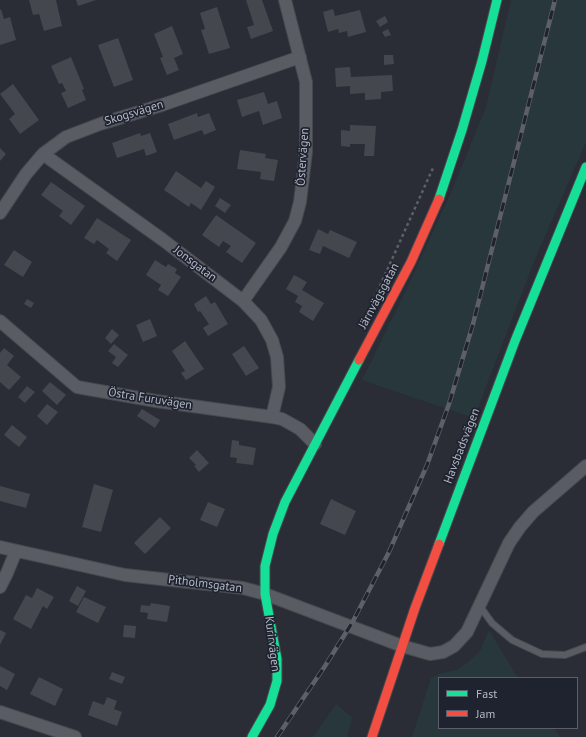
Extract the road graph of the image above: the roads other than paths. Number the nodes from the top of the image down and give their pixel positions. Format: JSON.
{"nodes":[{"id":1,"x":285,"y":0,"type":"edge"},
{"id":2,"x":497,"y":0,"type":"edge"},
{"id":3,"x":300,"y":57,"type":"junction"},
{"id":4,"x":43,"y":154,"type":"junction"},
{"id":5,"x":586,"y":167,"type":"edge"},
{"id":6,"x":0,"y":213,"type":"edge"},
{"id":7,"x":243,"y":301,"type":"junction"},
{"id":8,"x":0,"y":321,"type":"edge"},
{"id":9,"x":272,"y":416,"type":"junction"},
{"id":10,"x":315,"y":444,"type":"junction"},
{"id":11,"x":586,"y":466,"type":"edge"},
{"id":12,"x":0,"y":547,"type":"edge"},
{"id":13,"x":16,"y":551,"type":"junction"},
{"id":14,"x":0,"y":587,"type":"edge"},
{"id":15,"x":265,"y":594,"type":"junction"},
{"id":16,"x":480,"y":605,"type":"junction"},
{"id":17,"x":402,"y":646,"type":"junction"},
{"id":18,"x":586,"y":647,"type":"edge"},
{"id":19,"x":0,"y":712,"type":"edge"},
{"id":20,"x":75,"y":737,"type":"edge"},
{"id":21,"x":252,"y":737,"type":"edge"},
{"id":22,"x":372,"y":737,"type":"edge"}],
"edges":[{"from":1,"to":3,"type":"street","name":"Östervägen"},
{"from":2,"to":10,"type":"street","name":"Järnvägsgatan"},
{"from":3,"to":4,"type":"street","name":"Skogsvägen"},
{"from":3,"to":7,"type":"street","name":"Östervägen"},
{"from":4,"to":6,"type":"street","name":"Skogsvägen"},
{"from":4,"to":7,"type":"street","name":"Jonsgatan"},
{"from":5,"to":17,"type":"street","name":"Havsbadsvägen"},
{"from":7,"to":9,"type":"street","name":"Jonsgatan"},
{"from":8,"to":9,"type":"street","name":"Östra Furuvägen"},
{"from":9,"to":10,"type":"street","name":"Östra Furuvägen"},
{"from":10,"to":15,"type":"street","name":"Järnvägsgatan"},
{"from":11,"to":16,"type":"street","name":"Pitholmsgatan"},
{"from":12,"to":13,"type":"street","name":"Pitholmsgatan"},
{"from":13,"to":14,"type":"street"},
{"from":13,"to":15,"type":"street","name":"Pitholmsgatan"},
{"from":15,"to":17,"type":"street","name":"Pitholmsgatan"},
{"from":15,"to":21,"type":"street","name":"Kurirvägen"},
{"from":16,"to":17,"type":"street","name":"Pitholmsgatan"},
{"from":16,"to":18,"type":"lane"},
{"from":17,"to":22,"type":"street","name":"Havsbadsvägen"},
{"from":19,"to":20,"type":"street"}]}
